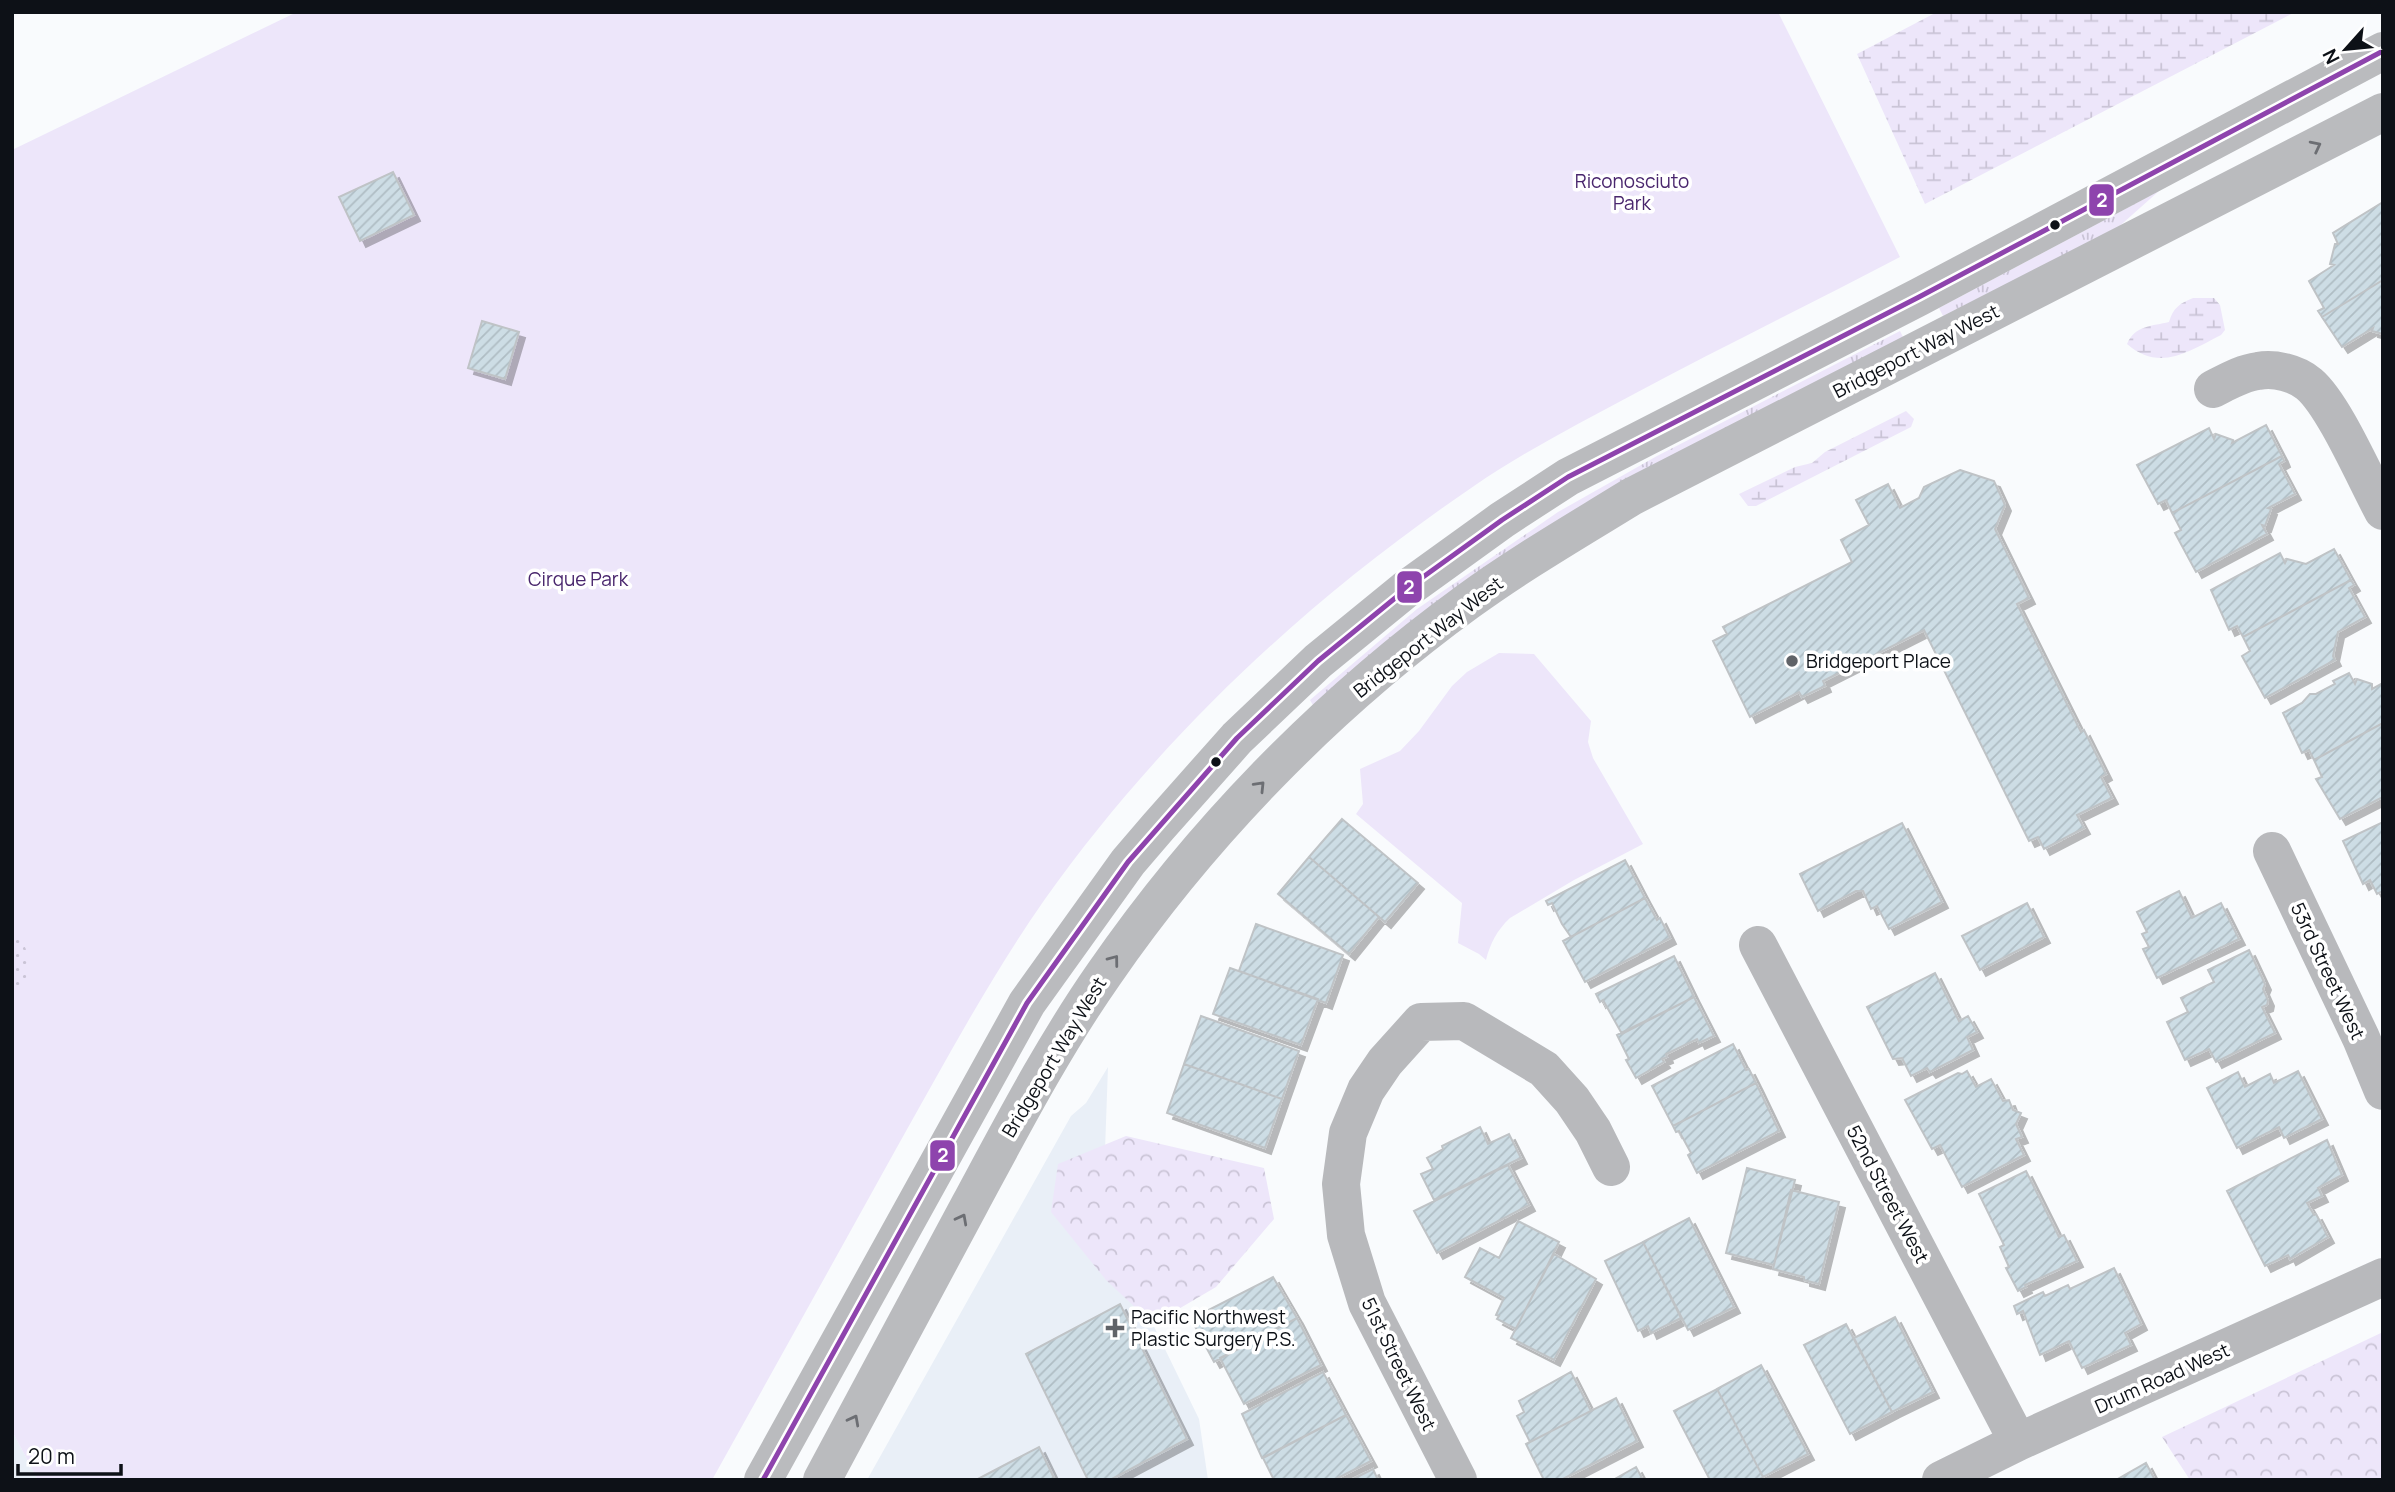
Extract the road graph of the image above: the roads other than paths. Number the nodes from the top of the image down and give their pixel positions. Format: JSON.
{"nodes":[{"id":1,"x":2383,"y":51,"type":"edge"},
{"id":2,"x":2383,"y":112,"type":"edge"},
{"id":3,"x":2213,"y":389,"type":"dead end"},
{"id":4,"x":2383,"y":511,"type":"edge"},
{"id":5,"x":2272,"y":851,"type":"dead end"},
{"id":6,"x":1758,"y":945,"type":"dead end"},
{"id":7,"x":2383,"y":1091,"type":"edge"},
{"id":8,"x":1611,"y":1167,"type":"dead end"},
{"id":9,"x":2383,"y":1277,"type":"edge"},
{"id":10,"x":2018,"y":1442,"type":"junction"},
{"id":11,"x":1963,"y":1475,"type":"edge"},
{"id":12,"x":763,"y":1480,"type":"edge"},
{"id":13,"x":822,"y":1480,"type":"edge"},
{"id":14,"x":1458,"y":1480,"type":"edge"}],
"edges":[{"from":1,"to":12,"type":"main road"},
{"from":13,"to":2,"type":"main road","name":"Bridgeport Way West","one_way":true},
{"from":3,"to":4,"type":"street"},
{"from":5,"to":7,"type":"street","name":"53rd Street West"},
{"from":6,"to":10,"type":"street","name":"52nd Street West"},
{"from":8,"to":14,"type":"street","name":"51st Street West"},
{"from":9,"to":10,"type":"street","name":"Drum Road West"},
{"from":10,"to":11,"type":"street","name":"Drum Road West"}]}
